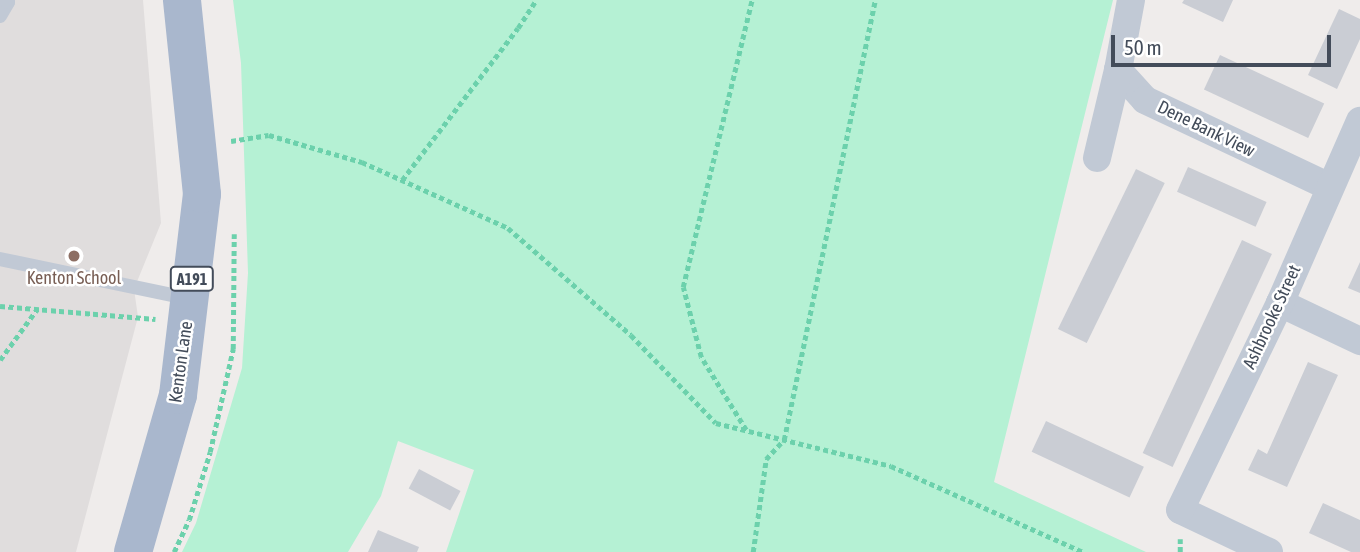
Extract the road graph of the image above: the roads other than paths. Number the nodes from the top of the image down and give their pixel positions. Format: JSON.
{"nodes":[{"id":1,"x":5,"y":0,"type":"edge"},
{"id":2,"x":183,"y":0,"type":"edge"},
{"id":3,"x":1131,"y":0,"type":"edge"},
{"id":4,"x":0,"y":16,"type":"edge"},
{"id":5,"x":1118,"y":70,"type":"junction"},
{"id":6,"x":1360,"y":121,"type":"edge"},
{"id":7,"x":1097,"y":158,"type":"dead end"},
{"id":8,"x":1330,"y":187,"type":"junction"},
{"id":9,"x":0,"y":259,"type":"edge"},
{"id":10,"x":1280,"y":303,"type":"junction"},
{"id":11,"x":188,"y":309,"type":"junction"},
{"id":12,"x":1360,"y":341,"type":"edge"},
{"id":13,"x":133,"y":552,"type":"edge"},
{"id":14,"x":1269,"y":552,"type":"edge"}],
"edges":[{"from":1,"to":4,"type":"lane"},
{"from":2,"to":11,"type":"main road","name":"Kenton Lane","number":"A191"},
{"from":3,"to":5,"type":"street"},
{"from":5,"to":7,"type":"street"},
{"from":5,"to":8,"type":"street","name":"Dene Bank View"},
{"from":6,"to":8,"type":"street","name":"Ashbrooke Street"},
{"from":8,"to":10,"type":"street","name":"Ashbrooke Street"},
{"from":9,"to":11,"type":"lane"},
{"from":10,"to":12,"type":"street"},
{"from":10,"to":14,"type":"street","name":"Ashbrooke Street"},
{"from":11,"to":13,"type":"main road","name":"Kenton Lane","number":"A191"}]}
